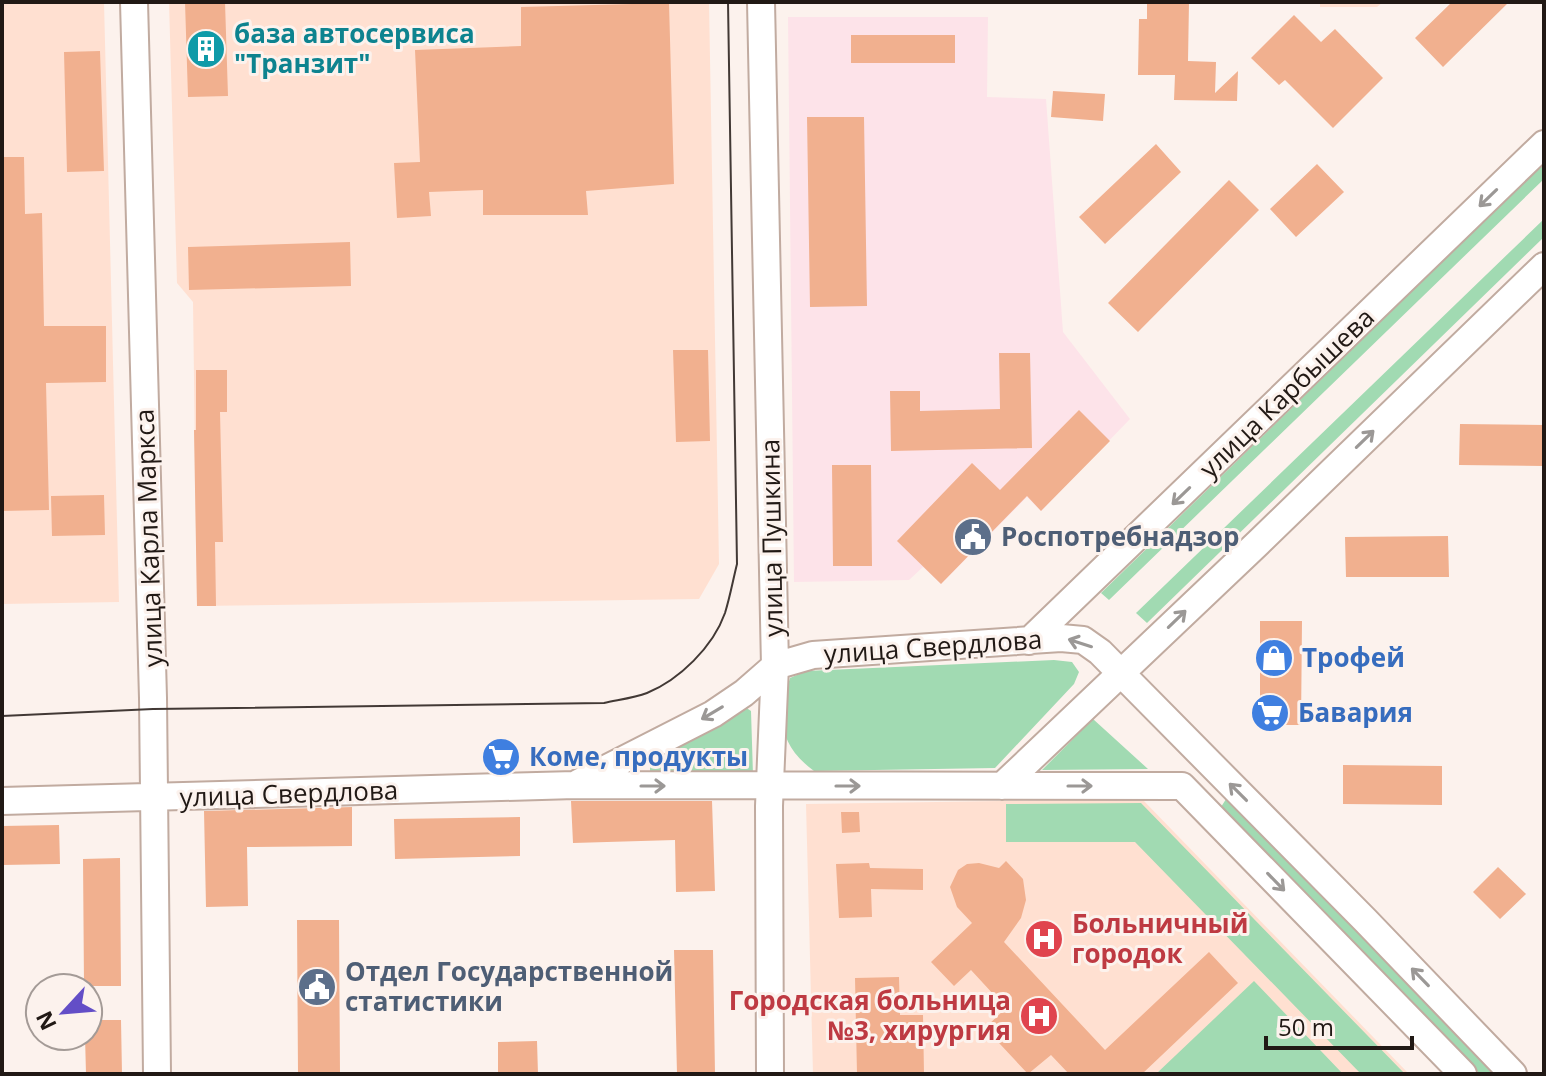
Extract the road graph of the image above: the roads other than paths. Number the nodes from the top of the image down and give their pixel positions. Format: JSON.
{"nodes":[{"id":1,"x":134,"y":2,"type":"edge"},
{"id":2,"x":761,"y":2,"type":"edge"},
{"id":3,"x":1544,"y":144,"type":"edge"},
{"id":4,"x":1544,"y":266,"type":"edge"},
{"id":5,"x":1029,"y":641,"type":"junction"},
{"id":6,"x":775,"y":666,"type":"junction"},
{"id":7,"x":1121,"y":673,"type":"junction"},
{"id":8,"x":575,"y":785,"type":"junction"},
{"id":9,"x":1002,"y":786,"type":"junction"},
{"id":10,"x":770,"y":787,"type":"junction"},
{"id":11,"x":153,"y":798,"type":"junction"},
{"id":12,"x":2,"y":801,"type":"edge"},
{"id":13,"x":157,"y":1074,"type":"edge"},
{"id":14,"x":770,"y":1074,"type":"edge"},
{"id":15,"x":1463,"y":1074,"type":"edge"},
{"id":16,"x":1513,"y":1074,"type":"edge"}],
"edges":[{"from":1,"to":11,"type":"street","name":"улица Карла Маркса"},
{"from":2,"to":6,"type":"street","name":"улица Пушкина"},
{"from":3,"to":5,"type":"street","name":"улица Карбышева","one_way":true},
{"from":7,"to":4,"type":"street","one_way":true},
{"from":5,"to":6,"type":"street","name":"улица Свердлова"},
{"from":7,"to":5,"type":"street","name":"улица Свердлова","one_way":true},
{"from":6,"to":8,"type":"street","name":"улица Свердлова","one_way":true},
{"from":6,"to":10,"type":"street","name":"улица Пушкина"},
{"from":7,"to":9,"type":"street"},
{"from":16,"to":7,"type":"street","name":"улица Свердлова","one_way":true},
{"from":8,"to":10,"type":"street","name":"улица Свердлова","one_way":true},
{"from":8,"to":11,"type":"street","name":"улица Свердлова"},
{"from":10,"to":9,"type":"street","name":"улица Свердлова","one_way":true},
{"from":9,"to":15,"type":"street","name":"улица Свердлова","one_way":true},
{"from":10,"to":14,"type":"street","name":"улица Пушкина"},
{"from":11,"to":12,"type":"street","name":"улица Свердлова"},
{"from":11,"to":13,"type":"street","name":"улица Карла Маркса"}]}
